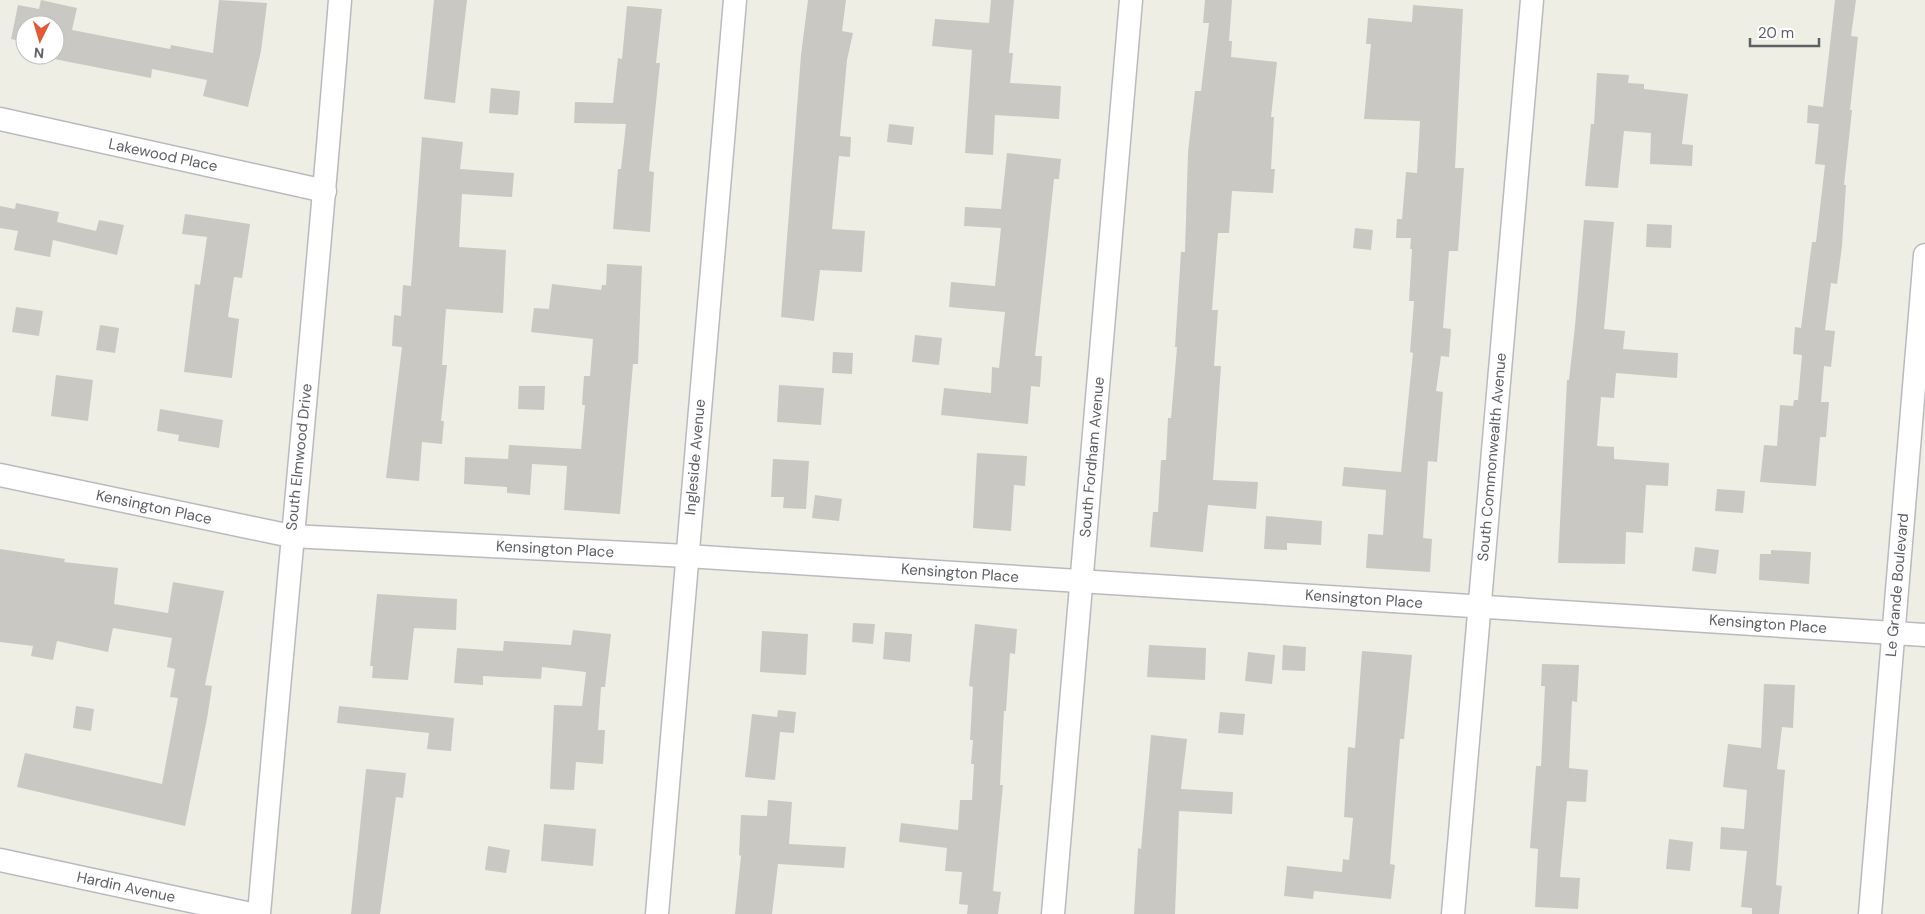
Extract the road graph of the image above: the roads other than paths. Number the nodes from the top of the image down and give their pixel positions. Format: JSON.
{"nodes":[{"id":1,"x":340,"y":0,"type":"edge"},
{"id":2,"x":735,"y":0,"type":"edge"},
{"id":3,"x":1131,"y":0,"type":"edge"},
{"id":4,"x":1532,"y":0,"type":"edge"},
{"id":5,"x":0,"y":120,"type":"edge"},
{"id":6,"x":325,"y":191,"type":"junction"},
{"id":7,"x":1925,"y":256,"type":"edge"},
{"id":8,"x":0,"y":475,"type":"edge"},
{"id":9,"x":292,"y":536,"type":"junction"},
{"id":10,"x":687,"y":556,"type":"junction"},
{"id":11,"x":1081,"y":581,"type":"junction"},
{"id":12,"x":1479,"y":606,"type":"junction"},
{"id":13,"x":1893,"y":632,"type":"junction"},
{"id":14,"x":1925,"y":634,"type":"edge"},
{"id":15,"x":0,"y":860,"type":"edge"},
{"id":16,"x":251,"y":914,"type":"edge"},
{"id":17,"x":259,"y":914,"type":"edge"},
{"id":18,"x":657,"y":914,"type":"edge"},
{"id":19,"x":1052,"y":914,"type":"edge"},
{"id":20,"x":1453,"y":914,"type":"edge"},
{"id":21,"x":1870,"y":914,"type":"edge"}],
"edges":[{"from":1,"to":6,"type":"street","name":"South Elmwood Drive"},
{"from":2,"to":10,"type":"street","name":"Ingleside Avenue"},
{"from":3,"to":11,"type":"street","name":"South Fordham Avenue"},
{"from":4,"to":12,"type":"street","name":"South Commonwealth Avenue"},
{"from":5,"to":6,"type":"street","name":"Lakewood Place"},
{"from":6,"to":9,"type":"street","name":"South Elmwood Drive"},
{"from":7,"to":13,"type":"street","name":"Le Grande Boulevard"},
{"from":8,"to":9,"type":"street","name":"Kensington Place"},
{"from":9,"to":10,"type":"street","name":"Kensington Place"},
{"from":9,"to":17,"type":"street","name":"South Elmwood Drive"},
{"from":10,"to":11,"type":"street","name":"Kensington Place"},
{"from":10,"to":18,"type":"street","name":"Ingleside Avenue"},
{"from":11,"to":12,"type":"street","name":"Kensington Place"},
{"from":11,"to":19,"type":"street","name":"South Fordham Avenue"},
{"from":12,"to":13,"type":"street","name":"Kensington Place"},
{"from":12,"to":20,"type":"street","name":"South Commonwealth Avenue"},
{"from":13,"to":14,"type":"street","name":"Kensington Place"},
{"from":13,"to":21,"type":"street","name":"Le Grande Boulevard"},
{"from":15,"to":16,"type":"street","name":"Hardin Avenue"}]}
